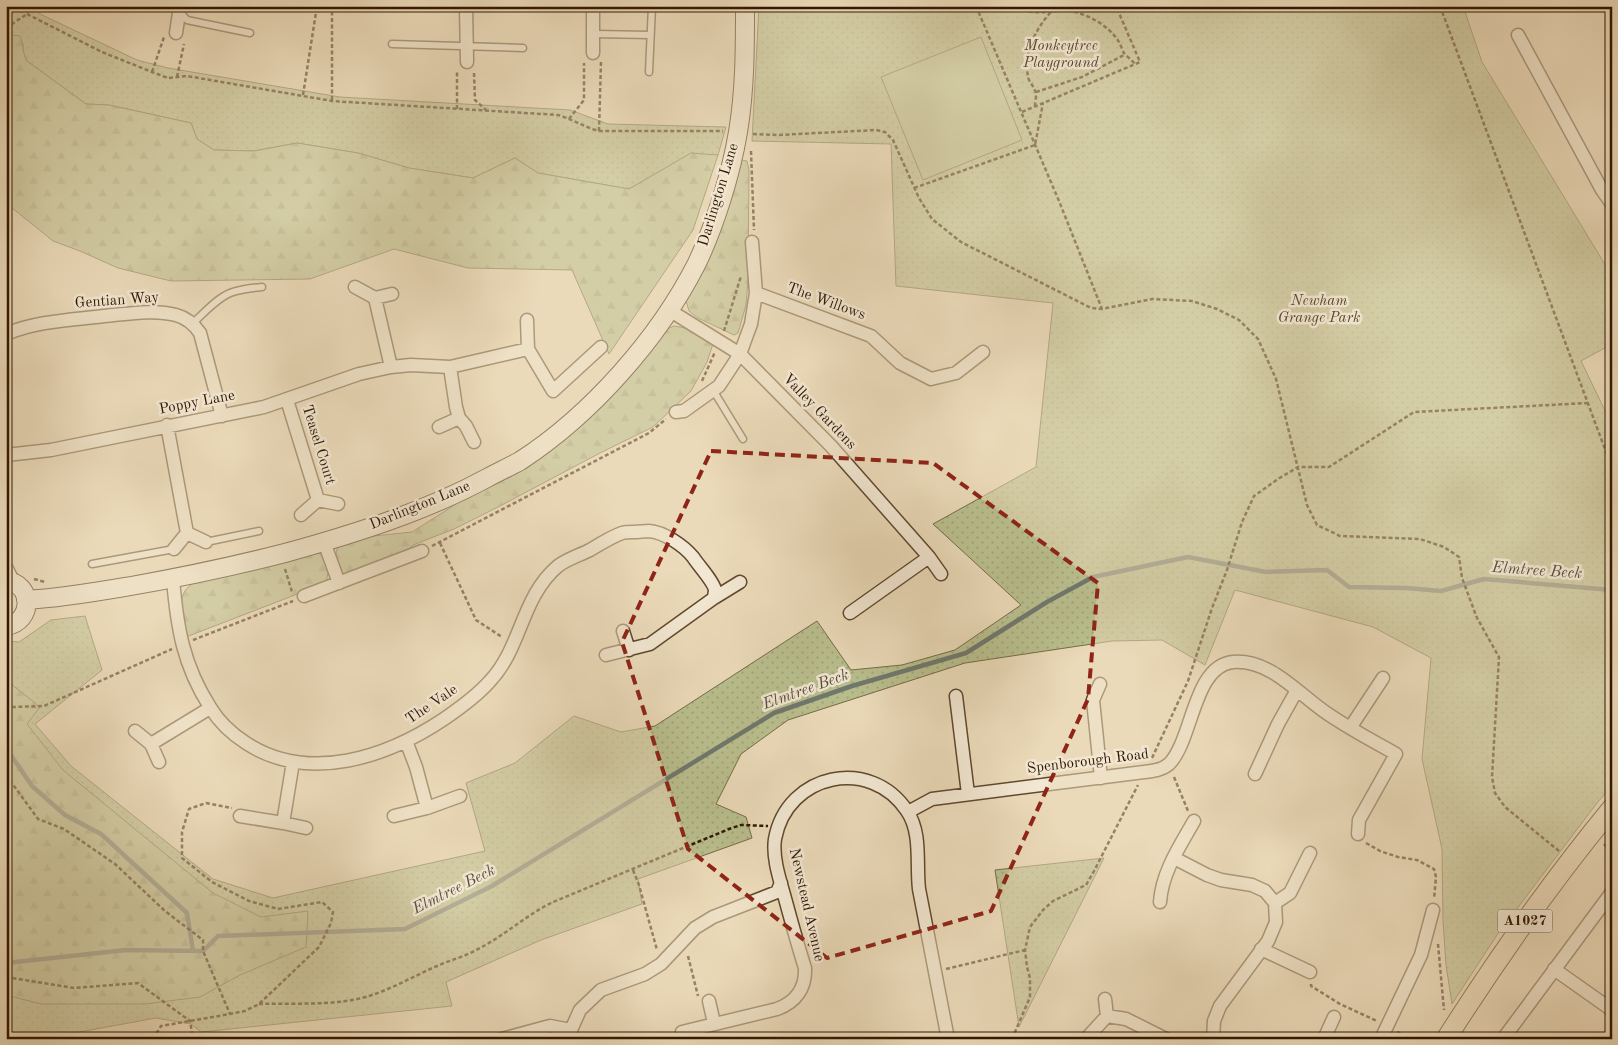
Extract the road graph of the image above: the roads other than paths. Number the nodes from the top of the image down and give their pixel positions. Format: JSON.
{"nodes":[{"id":1,"x":466,"y":6,"type":"edge"},
{"id":2,"x":593,"y":6,"type":"edge"},
{"id":3,"x":652,"y":6,"type":"edge"},
{"id":4,"x":745,"y":6,"type":"edge"},
{"id":5,"x":176,"y":8,"type":"edge"},
{"id":6,"x":176,"y":33,"type":"road end"},
{"id":7,"x":250,"y":33,"type":"dead end"},
{"id":8,"x":594,"y":34,"type":"junction"},
{"id":9,"x":650,"y":35,"type":"junction"},
{"id":10,"x":1518,"y":35,"type":"dead end"},
{"id":11,"x":392,"y":44,"type":"dead end"},
{"id":12,"x":467,"y":46,"type":"junction"},
{"id":13,"x":523,"y":48,"type":"dead end"},
{"id":14,"x":593,"y":53,"type":"road end"},
{"id":15,"x":467,"y":62,"type":"road end"},
{"id":16,"x":649,"y":72,"type":"dead end"},
{"id":17,"x":1612,"y":204,"type":"edge"},
{"id":18,"x":752,"y":242,"type":"road end"},
{"id":19,"x":262,"y":287,"type":"dead end"},
{"id":20,"x":355,"y":287,"type":"dead end"},
{"id":21,"x":756,"y":293,"type":"junction"},
{"id":22,"x":392,"y":294,"type":"dead end"},
{"id":23,"x":375,"y":298,"type":"junction"},
{"id":24,"x":669,"y":310,"type":"junction"},
{"id":25,"x":527,"y":320,"type":"dead end"},
{"id":26,"x":193,"y":323,"type":"junction"},
{"id":27,"x":6,"y":334,"type":"edge"},
{"id":28,"x":601,"y":347,"type":"dead end"},
{"id":29,"x":528,"y":350,"type":"junction"},
{"id":30,"x":984,"y":352,"type":"dead end"},
{"id":31,"x":740,"y":354,"type":"junction"},
{"id":32,"x":391,"y":367,"type":"junction"},
{"id":33,"x":450,"y":367,"type":"junction"},
{"id":34,"x":713,"y":390,"type":"junction"},
{"id":35,"x":287,"y":400,"type":"junction"},
{"id":36,"x":676,"y":412,"type":"road end"},
{"id":37,"x":222,"y":416,"type":"junction"},
{"id":38,"x":460,"y":418,"type":"junction"},
{"id":39,"x":167,"y":426,"type":"junction"},
{"id":40,"x":439,"y":427,"type":"dead end"},
{"id":41,"x":743,"y":439,"type":"dead end"},
{"id":42,"x":474,"y":442,"type":"dead end"},
{"id":43,"x":6,"y":455,"type":"edge"},
{"id":44,"x":318,"y":500,"type":"junction"},
{"id":45,"x":338,"y":504,"type":"dead end"},
{"id":46,"x":301,"y":515,"type":"dead end"},
{"id":47,"x":259,"y":531,"type":"dead end"},
{"id":48,"x":187,"y":533,"type":"junction"},
{"id":49,"x":206,"y":542,"type":"joint"},
{"id":50,"x":324,"y":542,"type":"junction"},
{"id":51,"x":174,"y":549,"type":"joint"},
{"id":52,"x":422,"y":551,"type":"road end"},
{"id":53,"x":929,"y":558,"type":"junction"},
{"id":54,"x":92,"y":564,"type":"dead end"},
{"id":55,"x":6,"y":567,"type":"edge"},
{"id":56,"x":941,"y":574,"type":"dead end"},
{"id":57,"x":173,"y":578,"type":"junction"},
{"id":58,"x":10,"y":582,"type":"edge"},
{"id":59,"x":740,"y":582,"type":"dead end"},
{"id":60,"x":339,"y":583,"type":"junction"},
{"id":61,"x":304,"y":596,"type":"road end"},
{"id":62,"x":714,"y":598,"type":"junction"},
{"id":63,"x":26,"y":600,"type":"junction"},
{"id":64,"x":850,"y":613,"type":"dead end"},
{"id":65,"x":6,"y":626,"type":"edge"},
{"id":66,"x":623,"y":632,"type":"dead end"},
{"id":67,"x":629,"y":650,"type":"junction"},
{"id":68,"x":606,"y":655,"type":"dead end"},
{"id":69,"x":1383,"y":678,"type":"dead end"},
{"id":70,"x":1100,"y":684,"type":"dead end"},
{"id":71,"x":1297,"y":690,"type":"junction"},
{"id":72,"x":956,"y":696,"type":"dead end"},
{"id":73,"x":210,"y":708,"type":"junction"},
{"id":74,"x":1350,"y":728,"type":"junction"},
{"id":75,"x":135,"y":731,"type":"dead end"},
{"id":76,"x":406,"y":741,"type":"junction"},
{"id":77,"x":151,"y":744,"type":"junction"},
{"id":78,"x":159,"y":762,"type":"dead end"},
{"id":79,"x":293,"y":762,"type":"junction"},
{"id":80,"x":1255,"y":774,"type":"dead end"},
{"id":81,"x":1100,"y":778,"type":"junction"},
{"id":82,"x":968,"y":794,"type":"junction"},
{"id":83,"x":460,"y":796,"type":"dead end"},
{"id":84,"x":427,"y":808,"type":"junction"},
{"id":85,"x":1612,"y":808,"type":"edge"},
{"id":86,"x":908,"y":812,"type":"junction"},
{"id":87,"x":240,"y":816,"type":"road end"},
{"id":88,"x":394,"y":816,"type":"dead end"},
{"id":89,"x":1194,"y":821,"type":"road end"},
{"id":90,"x":283,"y":823,"type":"junction"},
{"id":91,"x":306,"y":828,"type":"dead end"},
{"id":92,"x":1358,"y":834,"type":"dead end"},
{"id":93,"x":1310,"y":853,"type":"dead end"},
{"id":94,"x":1174,"y":858,"type":"junction"},
{"id":95,"x":781,"y":883,"type":"junction"},
{"id":96,"x":1612,"y":892,"type":"edge"},
{"id":97,"x":1160,"y":902,"type":"dead end"},
{"id":98,"x":1275,"y":903,"type":"junction"},
{"id":99,"x":1433,"y":910,"type":"dead end"},
{"id":100,"x":1261,"y":949,"type":"junction"},
{"id":101,"x":1554,"y":969,"type":"junction"},
{"id":102,"x":1310,"y":972,"type":"road end"},
{"id":103,"x":1105,"y":999,"type":"dead end"},
{"id":104,"x":709,"y":1001,"type":"road end"},
{"id":105,"x":1612,"y":1010,"type":"edge"},
{"id":106,"x":1107,"y":1016,"type":"junction"},
{"id":107,"x":1334,"y":1017,"type":"dead end"},
{"id":108,"x":714,"y":1023,"type":"junction"},
{"id":109,"x":682,"y":1032,"type":"dead end"},
{"id":110,"x":571,"y":1034,"type":"edge"},
{"id":111,"x":502,"y":1039,"type":"edge"},
{"id":112,"x":948,"y":1039,"type":"edge"},
{"id":113,"x":1086,"y":1039,"type":"edge"},
{"id":114,"x":1166,"y":1039,"type":"edge"},
{"id":115,"x":1213,"y":1039,"type":"edge"},
{"id":116,"x":1324,"y":1039,"type":"edge"},
{"id":117,"x":1381,"y":1039,"type":"edge"},
{"id":118,"x":1446,"y":1039,"type":"edge"},
{"id":119,"x":1503,"y":1039,"type":"edge"}],
"edges":[{"from":1,"to":12,"type":"street"},
{"from":2,"to":8,"type":"street"},
{"from":3,"to":9,"type":"lane"},
{"from":4,"to":24,"type":"street","name":"Darlington Lane"},
{"from":5,"to":6,"type":"street"},
{"from":5,"to":7,"type":"lane"},
{"from":8,"to":9,"type":"lane"},
{"from":8,"to":14,"type":"street"},
{"from":9,"to":16,"type":"lane"},
{"from":10,"to":17,"type":"street"},
{"from":11,"to":12,"type":"lane"},
{"from":12,"to":13,"type":"lane"},
{"from":12,"to":15,"type":"street"},
{"from":18,"to":21,"type":"street"},
{"from":19,"to":26,"type":"lane"},
{"from":20,"to":23,"type":"street"},
{"from":21,"to":30,"type":"street","name":"The Willows"},
{"from":21,"to":31,"type":"street"},
{"from":22,"to":23,"type":"street"},
{"from":23,"to":32,"type":"street"},
{"from":24,"to":31,"type":"street","name":"Valley Gardens"},
{"from":24,"to":50,"type":"street","name":"Darlington Lane"},
{"from":25,"to":29,"type":"street"},
{"from":26,"to":27,"type":"street","name":"Gentian Way"},
{"from":26,"to":37,"type":"street"},
{"from":28,"to":29,"type":"street"},
{"from":29,"to":33,"type":"street","name":"Poppy Lane"},
{"from":31,"to":34,"type":"street"},
{"from":31,"to":53,"type":"street","name":"Valley Gardens"},
{"from":32,"to":33,"type":"street","name":"Poppy Lane"},
{"from":32,"to":35,"type":"street","name":"Poppy Lane"},
{"from":33,"to":38,"type":"street"},
{"from":34,"to":36,"type":"street"},
{"from":34,"to":41,"type":"lane"},
{"from":35,"to":37,"type":"street","name":"Poppy Lane"},
{"from":35,"to":44,"type":"street","name":"Teasel Court"},
{"from":37,"to":39,"type":"street","name":"Poppy Lane"},
{"from":38,"to":40,"type":"street"},
{"from":38,"to":42,"type":"street"},
{"from":39,"to":43,"type":"street","name":"Poppy Lane"},
{"from":39,"to":48,"type":"street"},
{"from":44,"to":45,"type":"street","name":"Teasel Court"},
{"from":44,"to":46,"type":"street","name":"Teasel Court"},
{"from":47,"to":49,"type":"lane"},
{"from":48,"to":49,"type":"street"},
{"from":48,"to":51,"type":"street"},
{"from":50,"to":57,"type":"street","name":"Darlington Lane"},
{"from":50,"to":60,"type":"street"},
{"from":51,"to":54,"type":"lane"},
{"from":52,"to":60,"type":"street"},
{"from":53,"to":56,"type":"street","name":"Valley Gardens"},
{"from":53,"to":64,"type":"street"},
{"from":55,"to":58,"type":"street"},
{"from":57,"to":63,"type":"street","name":"Darlington Lane"},
{"from":57,"to":73,"type":"street","name":"The Vale"},
{"from":58,"to":63,"type":"street"},
{"from":59,"to":62,"type":"street"},
{"from":60,"to":61,"type":"street"},
{"from":62,"to":67,"type":"street"},
{"from":62,"to":76,"type":"street","name":"The Vale"},
{"from":63,"to":65,"type":"street"},
{"from":66,"to":67,"type":"street"},
{"from":67,"to":68,"type":"street"},
{"from":69,"to":74,"type":"street"},
{"from":70,"to":81,"type":"street"},
{"from":71,"to":74,"type":"street","name":"Spenborough Road"},
{"from":71,"to":80,"type":"street"},
{"from":71,"to":81,"type":"street","name":"Spenborough Road"},
{"from":72,"to":82,"type":"street"},
{"from":73,"to":77,"type":"street"},
{"from":73,"to":79,"type":"street","name":"The Vale"},
{"from":74,"to":92,"type":"street","name":"Spenborough Road"},
{"from":75,"to":77,"type":"street"},
{"from":76,"to":79,"type":"street","name":"The Vale"},
{"from":76,"to":84,"type":"street"},
{"from":77,"to":78,"type":"street"},
{"from":79,"to":90,"type":"street"},
{"from":81,"to":82,"type":"street","name":"Spenborough Road"},
{"from":82,"to":86,"type":"street","name":"Spenborough Road"},
{"from":83,"to":84,"type":"street"},
{"from":84,"to":88,"type":"street"},
{"from":85,"to":118,"type":"main road","number":"A1027"},
{"from":86,"to":95,"type":"street","name":"Newstead Avenue"},
{"from":86,"to":112,"type":"street","name":"Newstead Avenue"},
{"from":87,"to":90,"type":"street"},
{"from":89,"to":94,"type":"street"},
{"from":90,"to":91,"type":"street"},
{"from":93,"to":98,"type":"street"},
{"from":94,"to":97,"type":"street"},
{"from":94,"to":98,"type":"street"},
{"from":95,"to":108,"type":"street","name":"Newstead Avenue"},
{"from":95,"to":110,"type":"street"},
{"from":96,"to":101,"type":"street"},
{"from":98,"to":100,"type":"street"},
{"from":99,"to":117,"type":"street"},
{"from":100,"to":102,"type":"street"},
{"from":100,"to":115,"type":"street"},
{"from":101,"to":105,"type":"street"},
{"from":101,"to":119,"type":"street"},
{"from":103,"to":106,"type":"street"},
{"from":104,"to":108,"type":"street"},
{"from":106,"to":113,"type":"street"},
{"from":106,"to":114,"type":"street"},
{"from":107,"to":116,"type":"street"},
{"from":108,"to":109,"type":"street","name":"Newstead Avenue"},
{"from":110,"to":111,"type":"street"}]}
